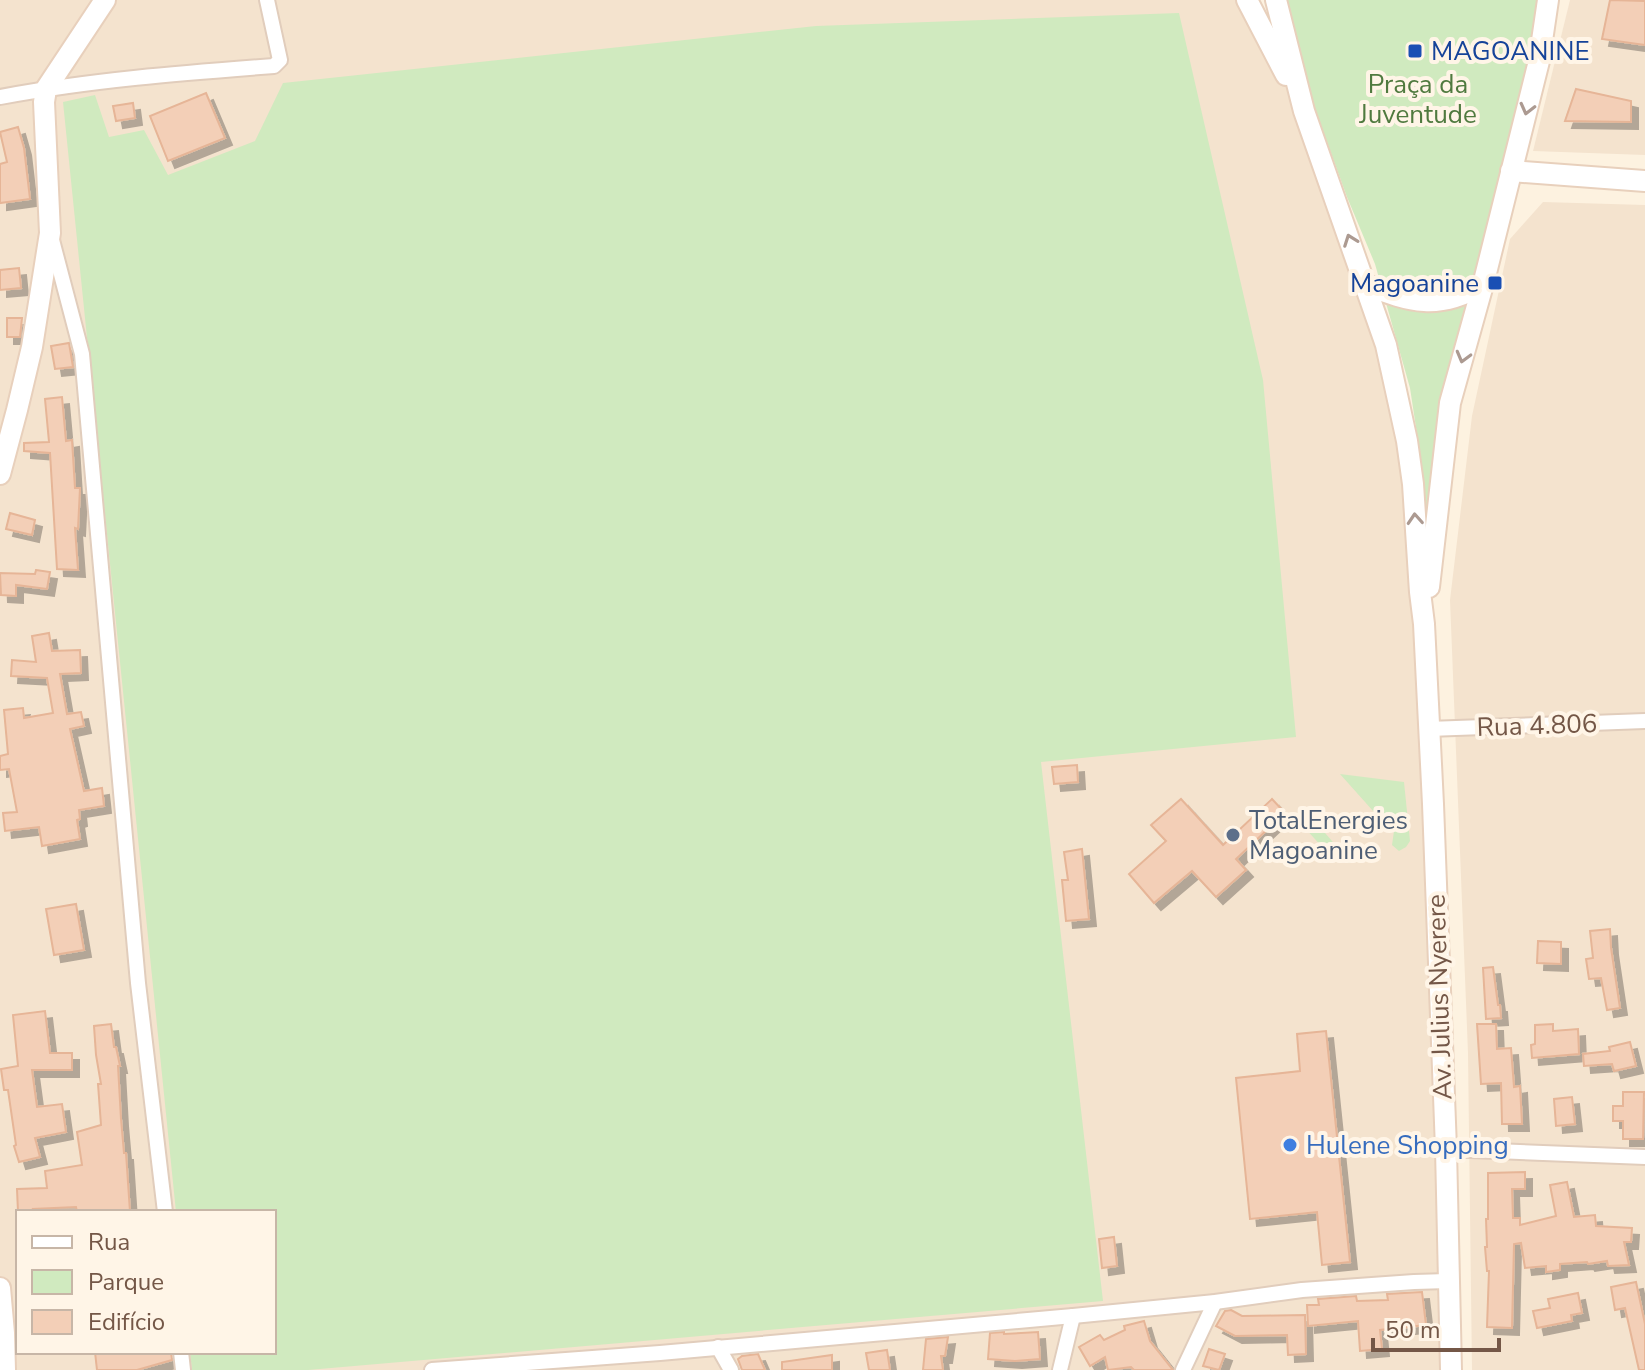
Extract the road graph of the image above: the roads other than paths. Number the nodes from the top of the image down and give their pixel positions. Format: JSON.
{"nodes":[{"id":1,"x":105,"y":0,"type":"edge"},
{"id":2,"x":267,"y":0,"type":"edge"},
{"id":3,"x":1247,"y":0,"type":"edge"},
{"id":4,"x":1276,"y":0,"type":"edge"},
{"id":5,"x":1548,"y":0,"type":"edge"},
{"id":6,"x":46,"y":89,"type":"junction"},
{"id":7,"x":0,"y":97,"type":"edge"},
{"id":8,"x":1304,"y":111,"type":"junction"},
{"id":9,"x":1518,"y":172,"type":"junction"},
{"id":10,"x":1645,"y":181,"type":"edge"},
{"id":11,"x":50,"y":233,"type":"junction"},
{"id":12,"x":1366,"y":285,"type":"junction"},
{"id":13,"x":1482,"y":285,"type":"junction"},
{"id":14,"x":0,"y":474,"type":"edge"},
{"id":15,"x":1424,"y":624,"type":"junction"},
{"id":16,"x":1645,"y":721,"type":"edge"},
{"id":17,"x":1428,"y":729,"type":"junction"},
{"id":18,"x":1446,"y":1149,"type":"junction"},
{"id":19,"x":1645,"y":1157,"type":"edge"},
{"id":20,"x":165,"y":1210,"type":"edge"},
{"id":21,"x":1448,"y":1281,"type":"junction"},
{"id":22,"x":0,"y":1291,"type":"edge"},
{"id":23,"x":1215,"y":1302,"type":"junction"},
{"id":24,"x":1073,"y":1316,"type":"junction"},
{"id":25,"x":718,"y":1347,"type":"junction"},
{"id":26,"x":660,"y":1353,"type":"junction"},
{"id":27,"x":575,"y":1364,"type":"edge"},
{"id":28,"x":5,"y":1370,"type":"edge"},
{"id":29,"x":432,"y":1370,"type":"edge"},
{"id":30,"x":662,"y":1370,"type":"edge"},
{"id":31,"x":731,"y":1370,"type":"edge"},
{"id":32,"x":1060,"y":1370,"type":"edge"},
{"id":33,"x":1183,"y":1370,"type":"edge"},
{"id":34,"x":1451,"y":1370,"type":"edge"}],
"edges":[{"from":1,"to":6,"type":"main road"},
{"from":2,"to":6,"type":"street"},
{"from":3,"to":8,"type":"main road"},
{"from":4,"to":8,"type":"main road"},
{"from":5,"to":9,"type":"main road","name":"Av. Julius Nyerere","one_way":true},
{"from":6,"to":7,"type":"street"},
{"from":6,"to":11,"type":"main road"},
{"from":12,"to":8,"type":"main road","name":"Av. Julius Nyerere","one_way":true},
{"from":9,"to":10,"type":"main road"},
{"from":9,"to":13,"type":"main road","name":"Av. Julius Nyerere"},
{"from":11,"to":14,"type":"main road"},
{"from":11,"to":20,"type":"street"},
{"from":12,"to":13,"type":"main road"},
{"from":15,"to":12,"type":"main road","name":"Av. Julius Nyerere","one_way":true},
{"from":13,"to":15,"type":"main road","name":"Av. Julius Nyerere","one_way":true},
{"from":15,"to":17,"type":"main road","name":"Av. Julius Nyerere"},
{"from":16,"to":17,"type":"street","name":"Rua 4.806"},
{"from":17,"to":18,"type":"main road","name":"Av. Julius Nyerere"},
{"from":18,"to":19,"type":"street"},
{"from":18,"to":21,"type":"main road","name":"Av. Julius Nyerere"},
{"from":21,"to":23,"type":"street"},
{"from":21,"to":34,"type":"main road","name":"Av. Julius Nyerere"},
{"from":22,"to":28,"type":"main road"},
{"from":23,"to":24,"type":"street"},
{"from":23,"to":33,"type":"street"},
{"from":24,"to":25,"type":"street"},
{"from":24,"to":32,"type":"street"},
{"from":25,"to":26,"type":"street"},
{"from":25,"to":31,"type":"street"},
{"from":26,"to":27,"type":"street"},
{"from":26,"to":30,"type":"street"},
{"from":27,"to":29,"type":"street"}]}
